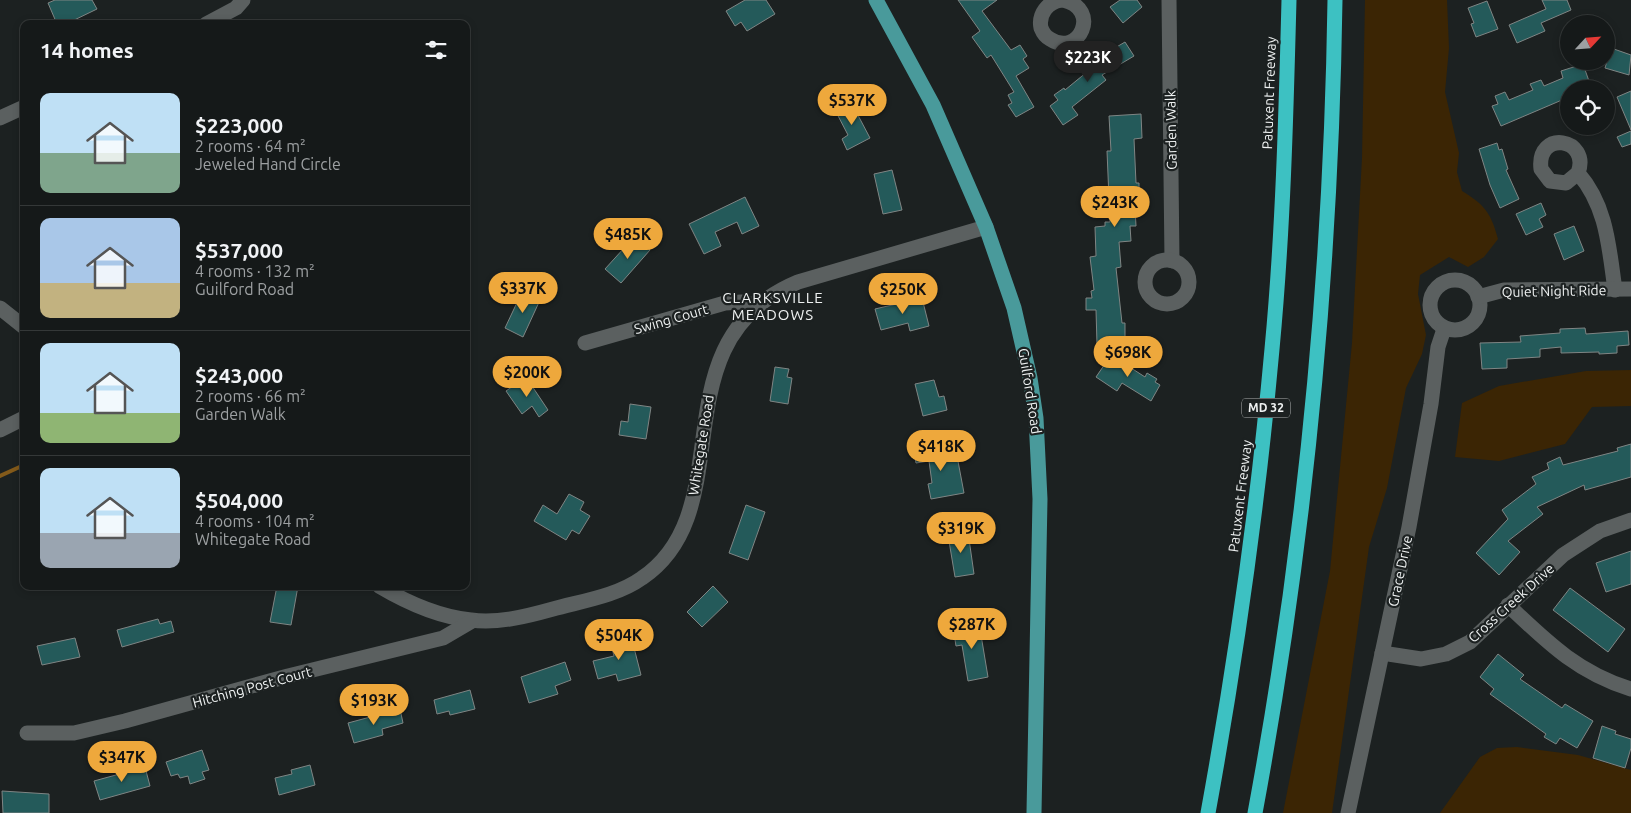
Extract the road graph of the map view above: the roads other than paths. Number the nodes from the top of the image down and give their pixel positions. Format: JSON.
{"nodes":[{"id":1,"x":244,"y":0,"type":"edge"},
{"id":2,"x":876,"y":0,"type":"edge"},
{"id":3,"x":1169,"y":0,"type":"edge"},
{"id":4,"x":1288,"y":0,"type":"edge"},
{"id":5,"x":1335,"y":0,"type":"edge"},
{"id":6,"x":214,"y":20,"type":"edge"},
{"id":7,"x":20,"y":109,"type":"edge"},
{"id":8,"x":0,"y":118,"type":"edge"},
{"id":9,"x":1578,"y":173,"type":"dead end"},
{"id":10,"x":986,"y":227,"type":"junction"},
{"id":11,"x":1172,"y":261,"type":"dead end"},
{"id":12,"x":1631,"y":289,"type":"edge"},
{"id":13,"x":1615,"y":290,"type":"junction"},
{"id":14,"x":1478,"y":297,"type":"junction"},
{"id":15,"x":758,"y":305,"type":"junction"},
{"id":16,"x":0,"y":308,"type":"edge"},
{"id":17,"x":20,"y":324,"type":"edge"},
{"id":18,"x":1444,"y":329,"type":"junction"},
{"id":19,"x":585,"y":343,"type":"dead end"},
{"id":20,"x":20,"y":420,"type":"edge"},
{"id":21,"x":0,"y":430,"type":"edge"},
{"id":22,"x":1631,"y":520,"type":"edge"},
{"id":23,"x":387,"y":590,"type":"edge"},
{"id":24,"x":1508,"y":605,"type":"junction"},
{"id":25,"x":472,"y":620,"type":"junction"},
{"id":26,"x":1382,"y":653,"type":"junction"},
{"id":27,"x":1631,"y":689,"type":"edge"},
{"id":28,"x":27,"y":733,"type":"dead end"},
{"id":29,"x":1034,"y":813,"type":"edge"},
{"id":30,"x":1208,"y":813,"type":"edge"},
{"id":31,"x":1255,"y":813,"type":"edge"},
{"id":32,"x":1348,"y":813,"type":"edge"}],
"edges":[{"from":1,"to":6,"type":"street"},
{"from":2,"to":10,"type":"main road","name":"Guilford Road"},
{"from":3,"to":11,"type":"street","name":"Garden Walk"},
{"from":4,"to":30,"type":"highway","name":"Patuxent Freeway","number":"MD 32"},
{"from":5,"to":31,"type":"highway"},
{"from":7,"to":8,"type":"street"},
{"from":9,"to":13,"type":"street"},
{"from":10,"to":15,"type":"street","name":"Whitegate Road"},
{"from":10,"to":29,"type":"main road","name":"Guilford Road"},
{"from":12,"to":13,"type":"street","name":"Quiet Night Ride"},
{"from":13,"to":14,"type":"street","name":"Quiet Night Ride"},
{"from":14,"to":18,"type":"street"},
{"from":14,"to":18,"type":"street"},
{"from":15,"to":19,"type":"street","name":"Swing Court"},
{"from":15,"to":25,"type":"street","name":"Whitegate Road"},
{"from":16,"to":17,"type":"street"},
{"from":18,"to":26,"type":"street","name":"Grace Drive"},
{"from":20,"to":21,"type":"street"},
{"from":22,"to":24,"type":"street","name":"Cross Creek Drive"},
{"from":23,"to":25,"type":"street","name":"Whitegate Road"},
{"from":24,"to":26,"type":"street","name":"Cross Creek Drive"},
{"from":24,"to":27,"type":"street"},
{"from":25,"to":28,"type":"street","name":"Hitching Post Court"},
{"from":26,"to":32,"type":"street","name":"Grace Drive"}]}
